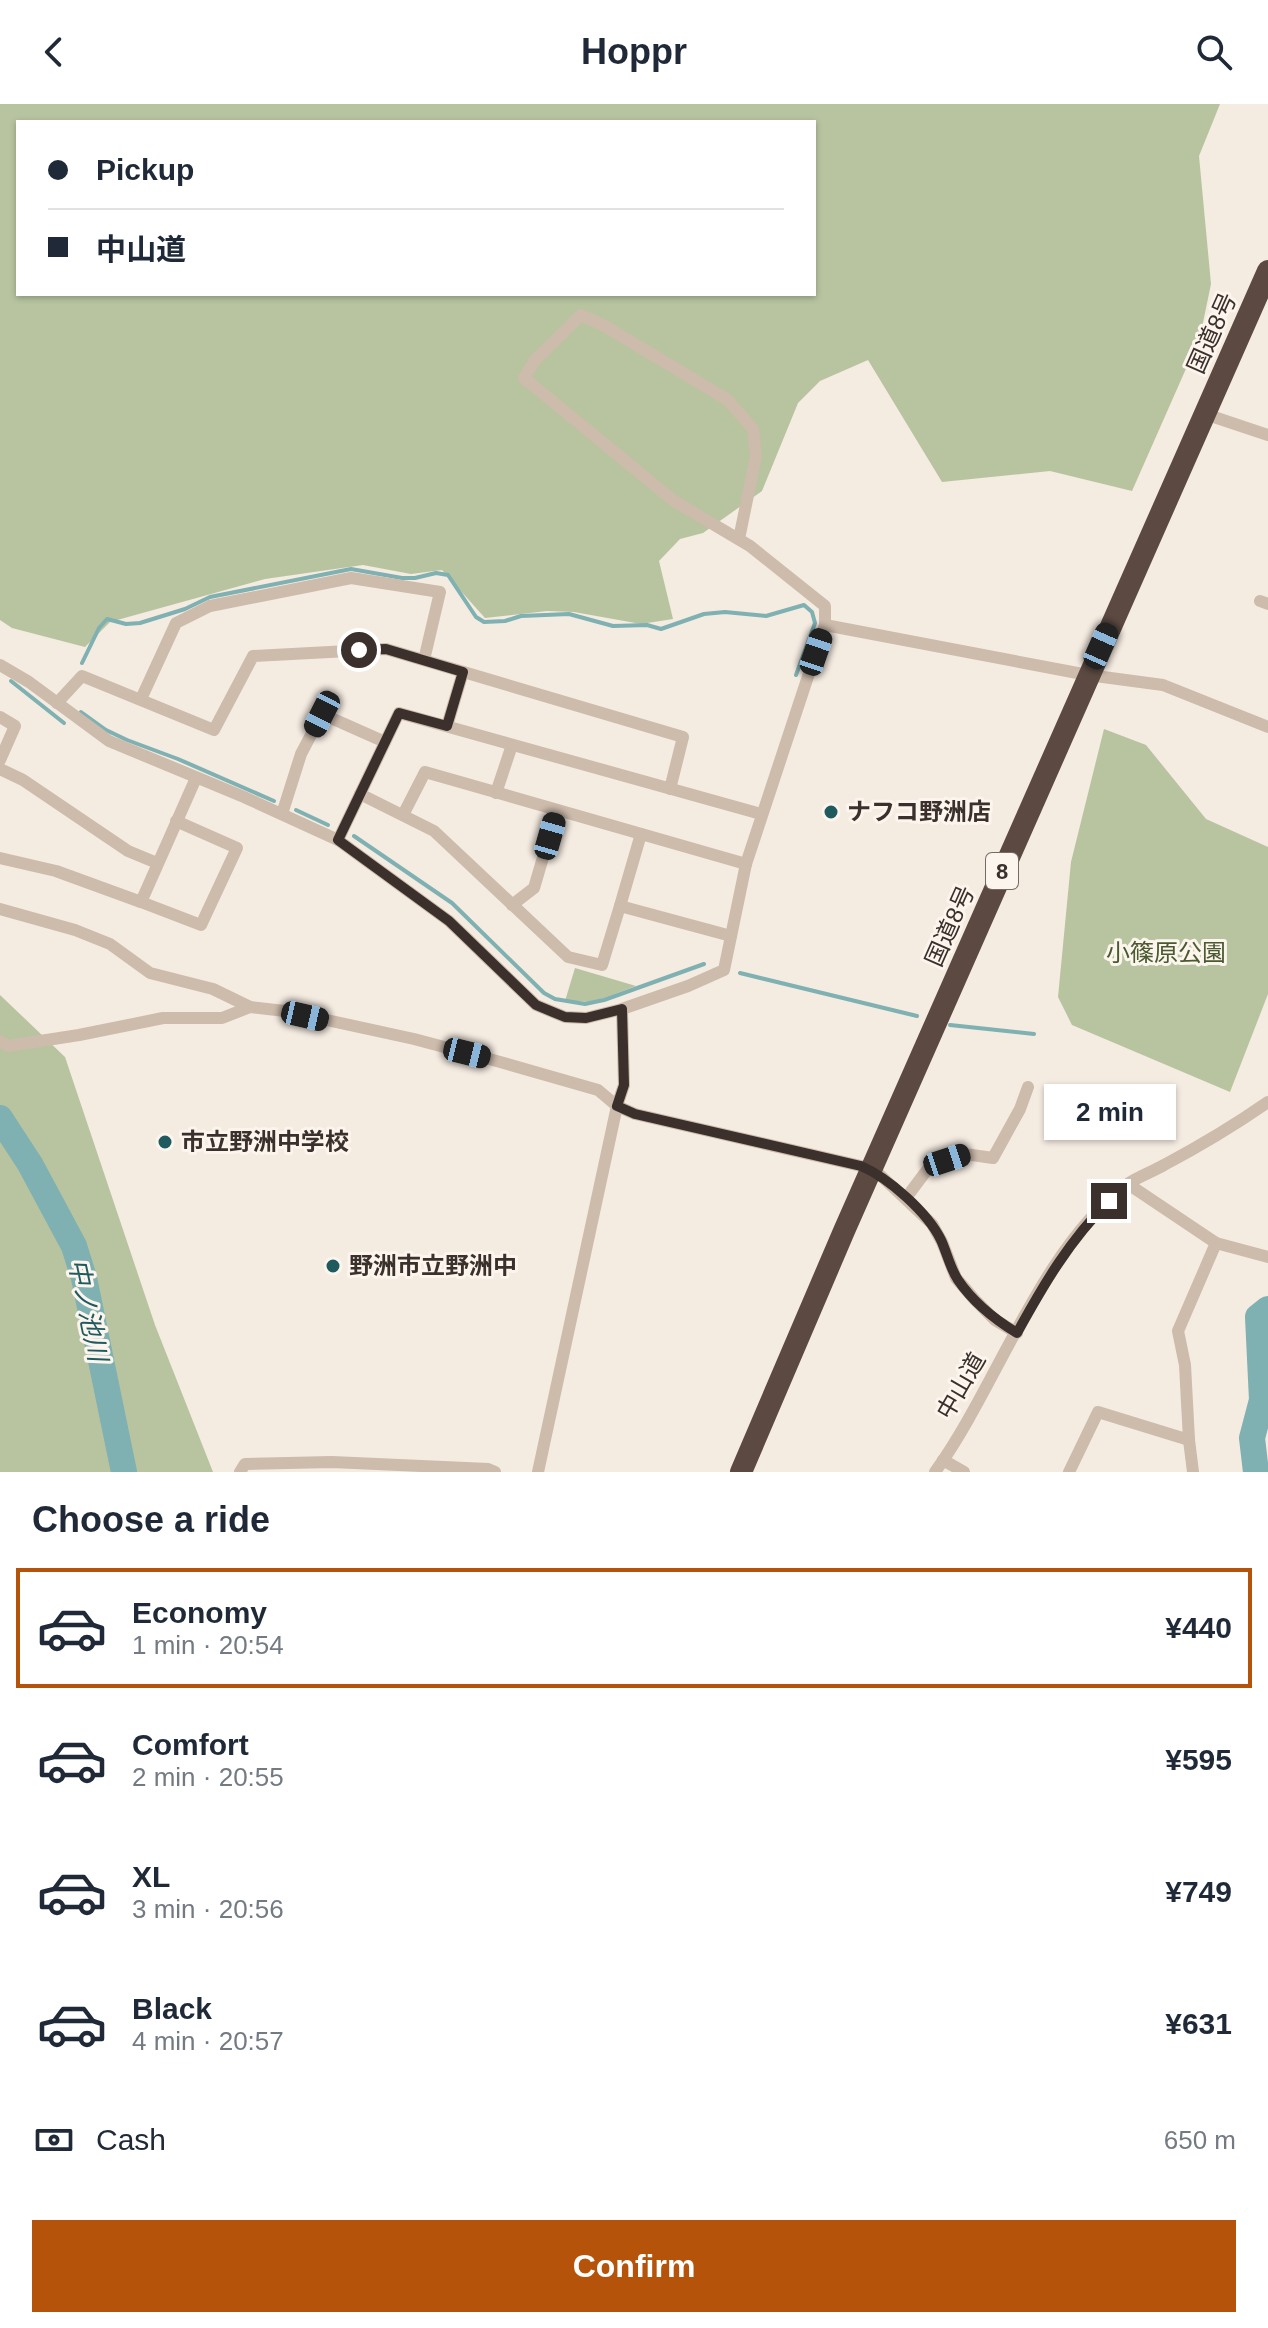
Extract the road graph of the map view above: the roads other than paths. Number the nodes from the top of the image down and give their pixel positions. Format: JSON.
{"nodes":[{"id":1,"x":1268,"y":271,"type":"edge"},
{"id":2,"x":1205,"y":414,"type":"junction"},
{"id":3,"x":1268,"y":435,"type":"edge"},
{"id":4,"x":739,"y":539,"type":"junction"},
{"id":5,"x":825,"y":625,"type":"junction"},
{"id":6,"x":424,"y":660,"type":"junction"},
{"id":7,"x":1,"y":669,"type":"edge"},
{"id":8,"x":463,"y":672,"type":"junction"},
{"id":9,"x":1088,"y":675,"type":"junction"},
{"id":10,"x":141,"y":699,"type":"junction"},
{"id":11,"x":57,"y":703,"type":"junction"},
{"id":12,"x":0,"y":717,"type":"edge"},
{"id":13,"x":447,"y":726,"type":"junction"},
{"id":14,"x":1268,"y":727,"type":"edge"},
{"id":15,"x":385,"y":742,"type":"junction"},
{"id":16,"x":512,"y":745,"type":"junction"},
{"id":17,"x":0,"y":760,"type":"edge"},
{"id":18,"x":0,"y":769,"type":"edge"},
{"id":19,"x":196,"y":778,"type":"junction"},
{"id":20,"x":670,"y":789,"type":"junction"},
{"id":21,"x":496,"y":793,"type":"junction"},
{"id":22,"x":360,"y":794,"type":"junction"},
{"id":23,"x":557,"y":810,"type":"junction"},
{"id":24,"x":282,"y":814,"type":"junction"},
{"id":25,"x":761,"y":814,"type":"junction"},
{"id":26,"x":403,"y":815,"type":"junction"},
{"id":27,"x":176,"y":821,"type":"junction"},
{"id":28,"x":641,"y":834,"type":"junction"},
{"id":29,"x":338,"y":840,"type":"junction"},
{"id":30,"x":0,"y":858,"type":"edge"},
{"id":31,"x":157,"y":863,"type":"junction"},
{"id":32,"x":746,"y":864,"type":"junction"},
{"id":33,"x":141,"y":902,"type":"junction"},
{"id":34,"x":512,"y":905,"type":"junction"},
{"id":35,"x":620,"y":906,"type":"junction"},
{"id":36,"x":0,"y":909,"type":"edge"},
{"id":37,"x":731,"y":936,"type":"junction"},
{"id":38,"x":250,"y":1007,"type":"junction"},
{"id":39,"x":622,"y":1009,"type":"junction"},
{"id":40,"x":0,"y":1041,"type":"edge"},
{"id":41,"x":1028,"y":1087,"type":"dead end"},
{"id":42,"x":1268,"y":1102,"type":"edge"},
{"id":43,"x":617,"y":1106,"type":"junction"},
{"id":44,"x":871,"y":1170,"type":"junction"},
{"id":45,"x":1128,"y":1184,"type":"junction"},
{"id":46,"x":906,"y":1198,"type":"junction"},
{"id":47,"x":1216,"y":1243,"type":"junction"},
{"id":48,"x":1268,"y":1257,"type":"edge"},
{"id":49,"x":1017,"y":1333,"type":"junction"},
{"id":50,"x":1189,"y":1440,"type":"junction"},
{"id":51,"x":943,"y":1460,"type":"junction"},
{"id":52,"x":240,"y":1472,"type":"edge"},
{"id":53,"x":495,"y":1472,"type":"edge"},
{"id":54,"x":538,"y":1472,"type":"edge"},
{"id":55,"x":741,"y":1472,"type":"edge"},
{"id":56,"x":935,"y":1472,"type":"edge"},
{"id":57,"x":964,"y":1472,"type":"edge"},
{"id":58,"x":1069,"y":1472,"type":"edge"},
{"id":59,"x":1193,"y":1472,"type":"edge"}],
"edges":[{"from":1,"to":2,"type":"highway","name":"国道8号","number":"8"},
{"from":2,"to":3,"type":"street"},
{"from":2,"to":9,"type":"highway","name":"国道8号","number":"8"},
{"from":4,"to":4,"type":"street"},
{"from":4,"to":5,"type":"street"},
{"from":5,"to":9,"type":"street"},
{"from":5,"to":25,"type":"street"},
{"from":6,"to":8,"type":"street"},
{"from":6,"to":10,"type":"street"},
{"from":6,"to":10,"type":"street"},
{"from":7,"to":11,"type":"street"},
{"from":8,"to":13,"type":"street"},
{"from":8,"to":20,"type":"street"},
{"from":9,"to":14,"type":"street"},
{"from":9,"to":44,"type":"highway","name":"国道8号","number":"8"},
{"from":10,"to":11,"type":"street"},
{"from":11,"to":19,"type":"street"},
{"from":12,"to":17,"type":"street"},
{"from":13,"to":15,"type":"street"},
{"from":13,"to":16,"type":"street"},
{"from":15,"to":22,"type":"street"},
{"from":15,"to":24,"type":"street"},
{"from":16,"to":20,"type":"street"},
{"from":16,"to":21,"type":"street"},
{"from":18,"to":31,"type":"street"},
{"from":19,"to":24,"type":"street"},
{"from":19,"to":27,"type":"street"},
{"from":20,"to":25,"type":"street"},
{"from":21,"to":23,"type":"street"},
{"from":21,"to":26,"type":"street"},
{"from":22,"to":26,"type":"street"},
{"from":22,"to":29,"type":"street"},
{"from":23,"to":28,"type":"street"},
{"from":23,"to":34,"type":"street"},
{"from":24,"to":29,"type":"street"},
{"from":25,"to":32,"type":"street"},
{"from":26,"to":34,"type":"street"},
{"from":27,"to":31,"type":"street"},
{"from":27,"to":33,"type":"street"},
{"from":28,"to":32,"type":"street"},
{"from":28,"to":35,"type":"street"},
{"from":29,"to":39,"type":"street"},
{"from":30,"to":33,"type":"street"},
{"from":31,"to":33,"type":"street"},
{"from":32,"to":37,"type":"street"},
{"from":34,"to":35,"type":"street"},
{"from":35,"to":37,"type":"street"},
{"from":36,"to":38,"type":"street"},
{"from":37,"to":39,"type":"street"},
{"from":38,"to":40,"type":"street"},
{"from":38,"to":43,"type":"street"},
{"from":39,"to":43,"type":"street"},
{"from":41,"to":46,"type":"street"},
{"from":42,"to":45,"type":"street","name":"中山道"},
{"from":43,"to":44,"type":"street"},
{"from":43,"to":54,"type":"street"},
{"from":44,"to":46,"type":"street"},
{"from":44,"to":55,"type":"highway","name":"国道8号","number":"8"},
{"from":45,"to":47,"type":"street"},
{"from":45,"to":49,"type":"street","name":"中山道"},
{"from":46,"to":49,"type":"street"},
{"from":47,"to":48,"type":"street"},
{"from":47,"to":50,"type":"street"},
{"from":49,"to":51,"type":"street","name":"中山道"},
{"from":50,"to":58,"type":"street"},
{"from":50,"to":59,"type":"street"},
{"from":51,"to":56,"type":"street","name":"中山道"},
{"from":51,"to":57,"type":"street"},
{"from":52,"to":53,"type":"street"}]}
